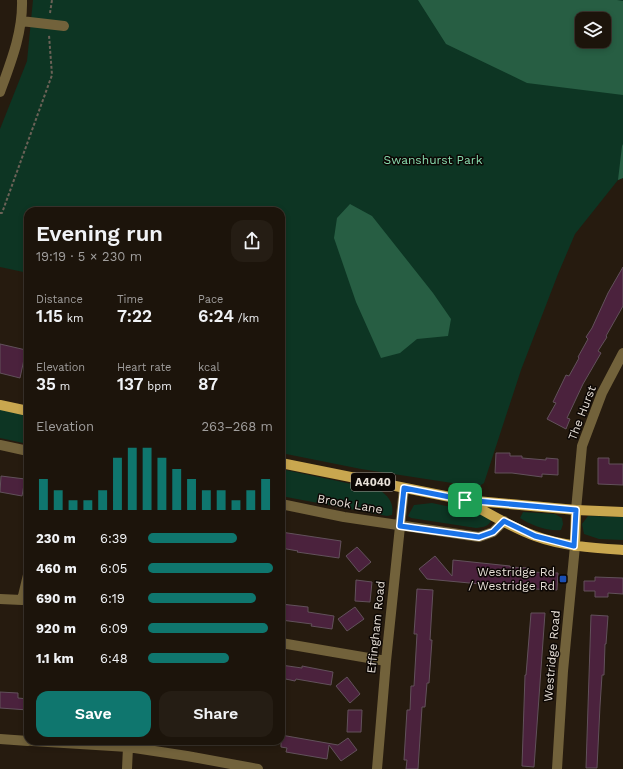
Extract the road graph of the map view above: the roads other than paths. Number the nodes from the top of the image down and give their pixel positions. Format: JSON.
{"nodes":[{"id":1,"x":22,"y":0,"type":"edge"},
{"id":2,"x":21,"y":21,"type":"junction"},
{"id":3,"x":64,"y":26,"type":"dead end"},
{"id":4,"x":0,"y":92,"type":"edge"},
{"id":5,"x":623,"y":353,"type":"edge"},
{"id":6,"x":0,"y":405,"type":"edge"},
{"id":7,"x":24,"y":410,"type":"edge"},
{"id":8,"x":0,"y":445,"type":"edge"},
{"id":9,"x":24,"y":450,"type":"edge"},
{"id":10,"x":285,"y":464,"type":"edge"},
{"id":11,"x":404,"y":488,"type":"junction"},
{"id":12,"x":465,"y":500,"type":"junction"},
{"id":13,"x":285,"y":505,"type":"edge"},
{"id":14,"x":576,"y":510,"type":"junction"},
{"id":15,"x":623,"y":512,"type":"edge"},
{"id":16,"x":504,"y":521,"type":"junction"},
{"id":17,"x":400,"y":526,"type":"junction"},
{"id":18,"x":574,"y":546,"type":"junction"},
{"id":19,"x":623,"y":550,"type":"edge"},
{"id":20,"x":24,"y":592,"type":"edge"},
{"id":21,"x":0,"y":599,"type":"edge"},
{"id":22,"x":285,"y":644,"type":"edge"},
{"id":23,"x":386,"y":661,"type":"junction"},
{"id":24,"x":0,"y":739,"type":"edge"},
{"id":25,"x":24,"y":741,"type":"edge"},
{"id":26,"x":96,"y":745,"type":"edge"},
{"id":27,"x":128,"y":747,"type":"junction"},
{"id":28,"x":127,"y":769,"type":"edge"},
{"id":29,"x":258,"y":769,"type":"edge"},
{"id":30,"x":376,"y":769,"type":"edge"},
{"id":31,"x":557,"y":769,"type":"edge"}],
"edges":[{"from":1,"to":2,"type":"street"},
{"from":2,"to":3,"type":"street"},
{"from":2,"to":4,"type":"street"},
{"from":5,"to":14,"type":"street","name":"The Hurst"},
{"from":6,"to":7,"type":"main road"},
{"from":8,"to":9,"type":"street"},
{"from":10,"to":11,"type":"main road","number":"A4040"},
{"from":11,"to":12,"type":"main road","number":"A4040"},
{"from":11,"to":17,"type":"street","name":"Effingham Road"},
{"from":12,"to":14,"type":"main road","number":"A4040"},
{"from":12,"to":16,"type":"main road","number":"A4040"},
{"from":13,"to":17,"type":"street","name":"Brook Lane"},
{"from":14,"to":15,"type":"main road","number":"A4040"},
{"from":14,"to":18,"type":"main road"},
{"from":16,"to":17,"type":"street","name":"Brook Lane"},
{"from":16,"to":18,"type":"main road","number":"A4040"},
{"from":17,"to":23,"type":"street","name":"Effingham Road"},
{"from":18,"to":19,"type":"main road","number":"A4040"},
{"from":18,"to":31,"type":"street","name":"Westridge Road"},
{"from":20,"to":21,"type":"street"},
{"from":22,"to":23,"type":"street"},
{"from":23,"to":30,"type":"street","name":"Effingham Road"},
{"from":24,"to":25,"type":"street"},
{"from":26,"to":27,"type":"street"},
{"from":27,"to":28,"type":"street"},
{"from":27,"to":29,"type":"street"}]}
